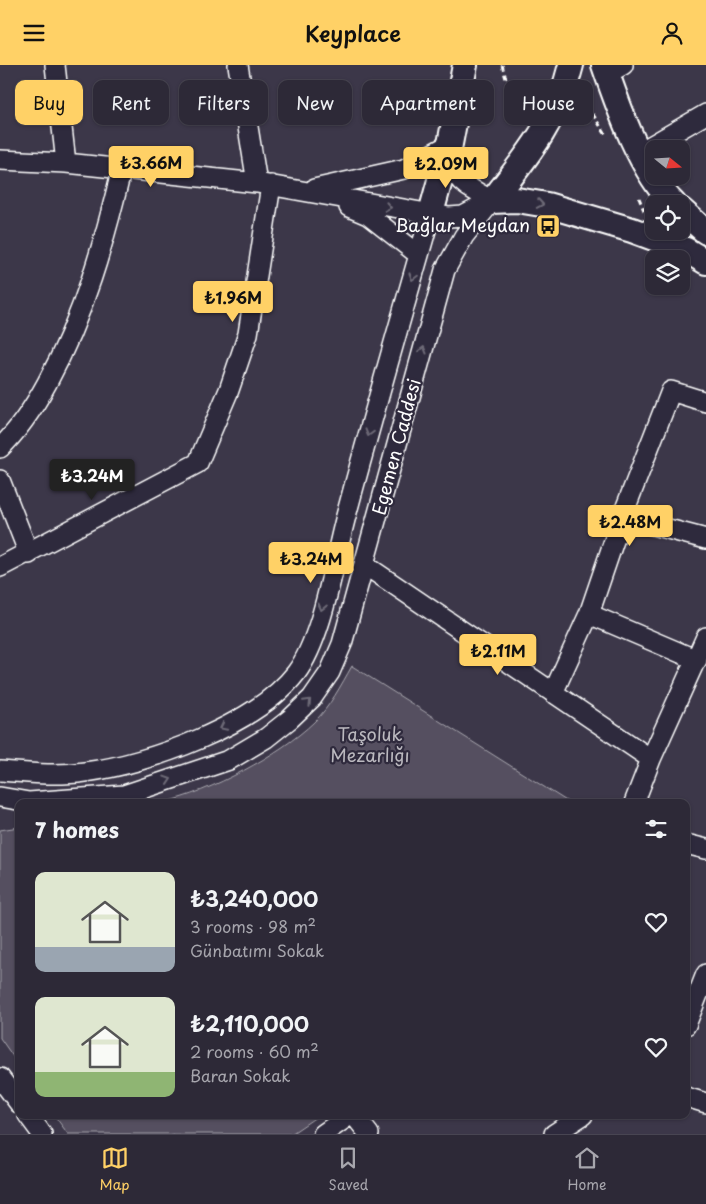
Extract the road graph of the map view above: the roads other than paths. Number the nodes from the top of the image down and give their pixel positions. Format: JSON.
{"nodes":[{"id":1,"x":55,"y":65,"type":"edge"},
{"id":2,"x":238,"y":65,"type":"edge"},
{"id":3,"x":465,"y":65,"type":"edge"},
{"id":4,"x":571,"y":65,"type":"edge"},
{"id":5,"x":612,"y":68,"type":"edge"},
{"id":6,"x":706,"y":114,"type":"edge"},
{"id":7,"x":450,"y":144,"type":"junction"},
{"id":8,"x":640,"y":152,"type":"junction"},
{"id":9,"x":0,"y":160,"type":"edge"},
{"id":10,"x":66,"y":163,"type":"junction"},
{"id":11,"x":122,"y":168,"type":"junction"},
{"id":12,"x":264,"y":184,"type":"junction"},
{"id":13,"x":306,"y":191,"type":"junction"},
{"id":14,"x":664,"y":195,"type":"edge"},
{"id":15,"x":492,"y":201,"type":"junction"},
{"id":16,"x":431,"y":213,"type":"junction"},
{"id":17,"x":690,"y":218,"type":"edge"},
{"id":18,"x":706,"y":232,"type":"edge"},
{"id":19,"x":419,"y":255,"type":"junction"},
{"id":20,"x":706,"y":262,"type":"edge"},
{"id":21,"x":706,"y":402,"type":"edge"},
{"id":22,"x":0,"y":448,"type":"edge"},
{"id":23,"x":0,"y":480,"type":"edge"},
{"id":24,"x":622,"y":517,"type":"junction"},
{"id":25,"x":706,"y":539,"type":"edge"},
{"id":26,"x":29,"y":554,"type":"junction"},
{"id":27,"x":365,"y":565,"type":"junction"},
{"id":28,"x":0,"y":567,"type":"edge"},
{"id":29,"x":589,"y":614,"type":"junction"},
{"id":30,"x":706,"y":637,"type":"edge"},
{"id":31,"x":697,"y":660,"type":"junction"},
{"id":32,"x":554,"y":693,"type":"junction"},
{"id":33,"x":650,"y":759,"type":"junction"},
{"id":34,"x":0,"y":771,"type":"edge"},
{"id":35,"x":0,"y":797,"type":"edge"},
{"id":36,"x":69,"y":799,"type":"edge"},
{"id":37,"x":635,"y":799,"type":"edge"},
{"id":38,"x":15,"y":800,"type":"edge"},
{"id":39,"x":15,"y":805,"type":"edge"},
{"id":40,"x":0,"y":807,"type":"edge"},
{"id":41,"x":690,"y":846,"type":"edge"},
{"id":42,"x":706,"y":849,"type":"edge"},
{"id":43,"x":706,"y":974,"type":"edge"},
{"id":44,"x":690,"y":1015,"type":"edge"},
{"id":45,"x":0,"y":1078,"type":"edge"},
{"id":46,"x":15,"y":1098,"type":"edge"},
{"id":47,"x":690,"y":1098,"type":"edge"},
{"id":48,"x":706,"y":1103,"type":"edge"},
{"id":49,"x":31,"y":1119,"type":"edge"},
{"id":50,"x":346,"y":1119,"type":"edge"},
{"id":51,"x":356,"y":1119,"type":"edge"},
{"id":52,"x":578,"y":1119,"type":"edge"},
{"id":53,"x":42,"y":1134,"type":"edge"},
{"id":54,"x":323,"y":1134,"type":"edge"},
{"id":55,"x":369,"y":1134,"type":"edge"},
{"id":56,"x":554,"y":1134,"type":"edge"}],
"edges":[{"from":1,"to":10,"type":"street"},
{"from":2,"to":12,"type":"street"},
{"from":3,"to":7,"type":"main road","name":"Egemen Caddesi"},
{"from":4,"to":15,"type":"main road","name":"Egemen Caddesi"},
{"from":5,"to":8,"type":"main road"},
{"from":6,"to":8,"type":"street"},
{"from":7,"to":13,"type":"street"},
{"from":7,"to":15,"type":"street"},
{"from":7,"to":16,"type":"main road","name":"Egemen Caddesi"},
{"from":8,"to":14,"type":"main road"},
{"from":9,"to":10,"type":"street"},
{"from":10,"to":11,"type":"street"},
{"from":11,"to":12,"type":"street"},
{"from":11,"to":22,"type":"street"},
{"from":12,"to":13,"type":"street"},
{"from":12,"to":26,"type":"street"},
{"from":13,"to":16,"type":"street","one_way":true},
{"from":13,"to":19,"type":"street"},
{"from":15,"to":16,"type":"street"},
{"from":15,"to":20,"type":"main road","one_way":true},
{"from":27,"to":15,"type":"street","name":"Egemen Caddesi","one_way":true},
{"from":16,"to":19,"type":"street","name":"Egemen Caddesi"},
{"from":17,"to":18,"type":"main road"},
{"from":19,"to":34,"type":"street","name":"Egemen Caddesi","one_way":true},
{"from":21,"to":24,"type":"street"},
{"from":23,"to":26,"type":"street"},
{"from":24,"to":25,"type":"street"},
{"from":24,"to":29,"type":"street"},
{"from":26,"to":28,"type":"street"},
{"from":27,"to":32,"type":"street"},
{"from":36,"to":27,"type":"street","name":"Egemen Caddesi","one_way":true},
{"from":29,"to":31,"type":"street"},
{"from":29,"to":32,"type":"street"},
{"from":30,"to":31,"type":"street"},
{"from":31,"to":33,"type":"street"},
{"from":32,"to":33,"type":"street"},
{"from":33,"to":37,"type":"street"},
{"from":35,"to":38,"type":"street","name":"Egemen Caddesi"},
{"from":39,"to":40,"type":"street"},
{"from":41,"to":42,"type":"street"},
{"from":43,"to":44,"type":"street"},
{"from":45,"to":46,"type":"street"},
{"from":47,"to":48,"type":"street"},
{"from":49,"to":53,"type":"street"},
{"from":50,"to":54,"type":"street"},
{"from":51,"to":55,"type":"street"},
{"from":52,"to":56,"type":"street"}]}
